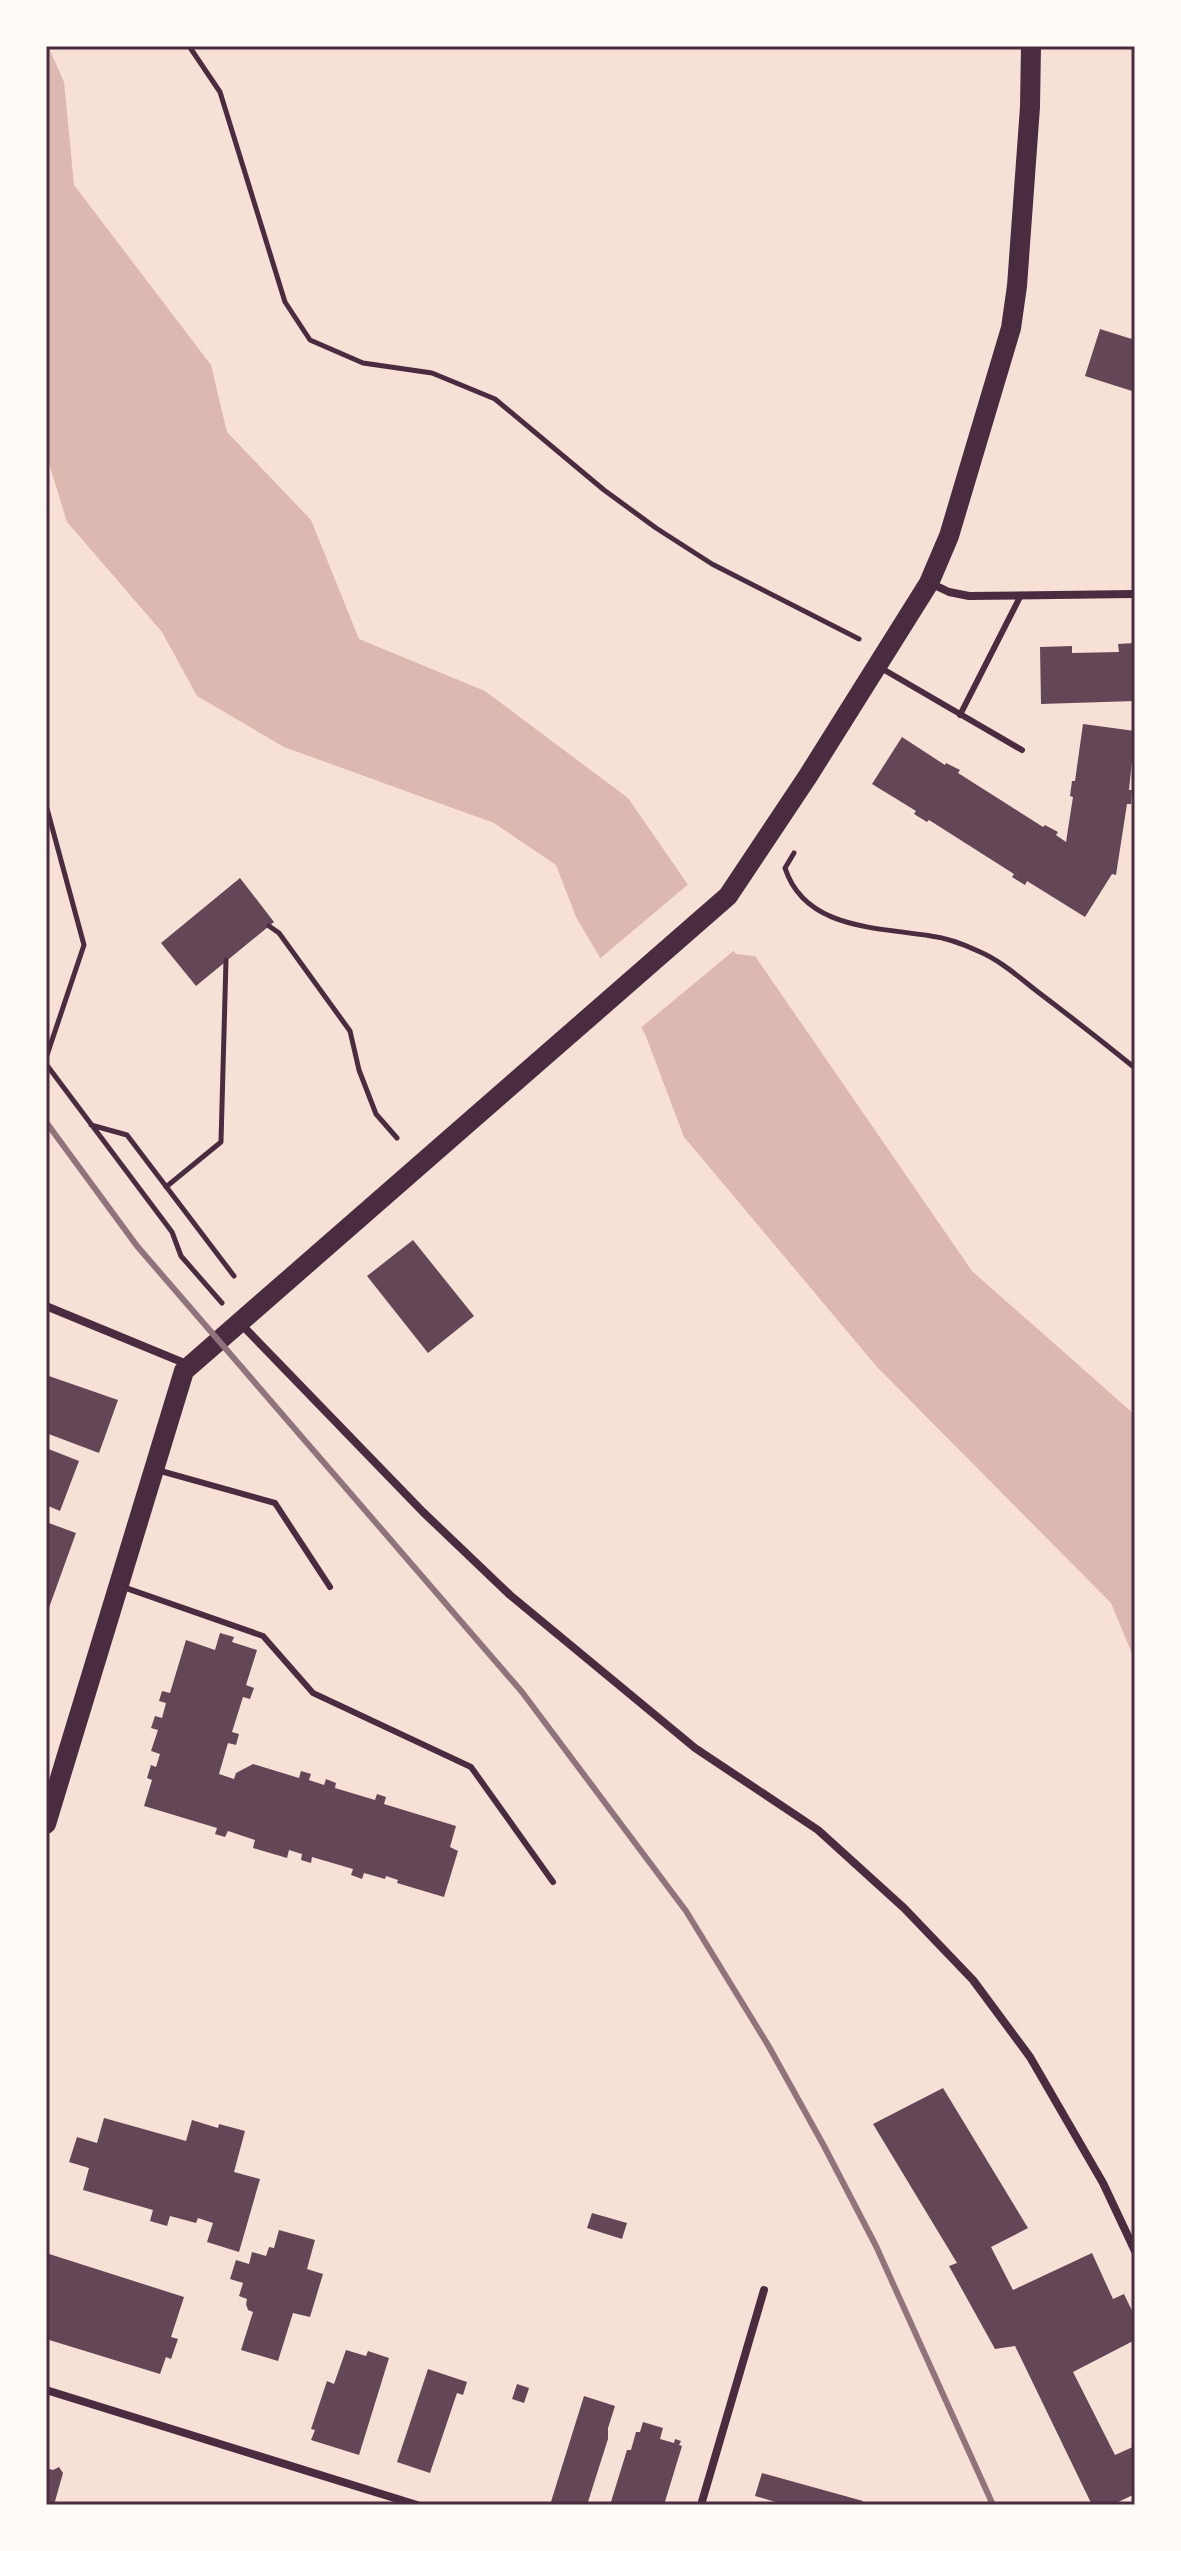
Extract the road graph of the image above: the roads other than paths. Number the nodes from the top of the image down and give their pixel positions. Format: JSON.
{"nodes":[{"id":1,"x":1031,"y":46,"type":"edge"},
{"id":2,"x":929,"y":583,"type":"junction"},
{"id":3,"x":1135,"y":594,"type":"edge"},
{"id":4,"x":1021,"y":595,"type":"junction"},
{"id":5,"x":878,"y":666,"type":"junction"},
{"id":6,"x":960,"y":715,"type":"junction"},
{"id":7,"x":1022,"y":750,"type":"dead end"},
{"id":8,"x":46,"y":1306,"type":"edge"},
{"id":9,"x":239,"y":1321,"type":"junction"},
{"id":10,"x":189,"y":1365,"type":"junction"},
{"id":11,"x":153,"y":1469,"type":"junction"},
{"id":12,"x":119,"y":1585,"type":"junction"},
{"id":13,"x":330,"y":1587,"type":"dead end"},
{"id":14,"x":46,"y":1824,"type":"edge"},
{"id":15,"x":553,"y":1882,"type":"dead end"},
{"id":16,"x":1135,"y":2251,"type":"edge"},
{"id":17,"x":764,"y":2290,"type":"dead end"},
{"id":18,"x":46,"y":2390,"type":"edge"},
{"id":19,"x":417,"y":2505,"type":"edge"},
{"id":20,"x":701,"y":2505,"type":"edge"}],
"edges":[{"from":1,"to":2,"type":"main road"},
{"from":2,"to":4,"type":"street"},
{"from":2,"to":5,"type":"main road"},
{"from":3,"to":4,"type":"street"},
{"from":4,"to":6,"type":"lane"},
{"from":5,"to":6,"type":"lane"},
{"from":5,"to":9,"type":"main road"},
{"from":6,"to":7,"type":"lane"},
{"from":8,"to":10,"type":"street"},
{"from":9,"to":10,"type":"main road"},
{"from":9,"to":16,"type":"street"},
{"from":10,"to":11,"type":"main road"},
{"from":11,"to":12,"type":"main road"},
{"from":11,"to":13,"type":"lane"},
{"from":12,"to":14,"type":"main road"},
{"from":12,"to":15,"type":"lane"},
{"from":17,"to":20,"type":"street"},
{"from":18,"to":19,"type":"street"}]}
